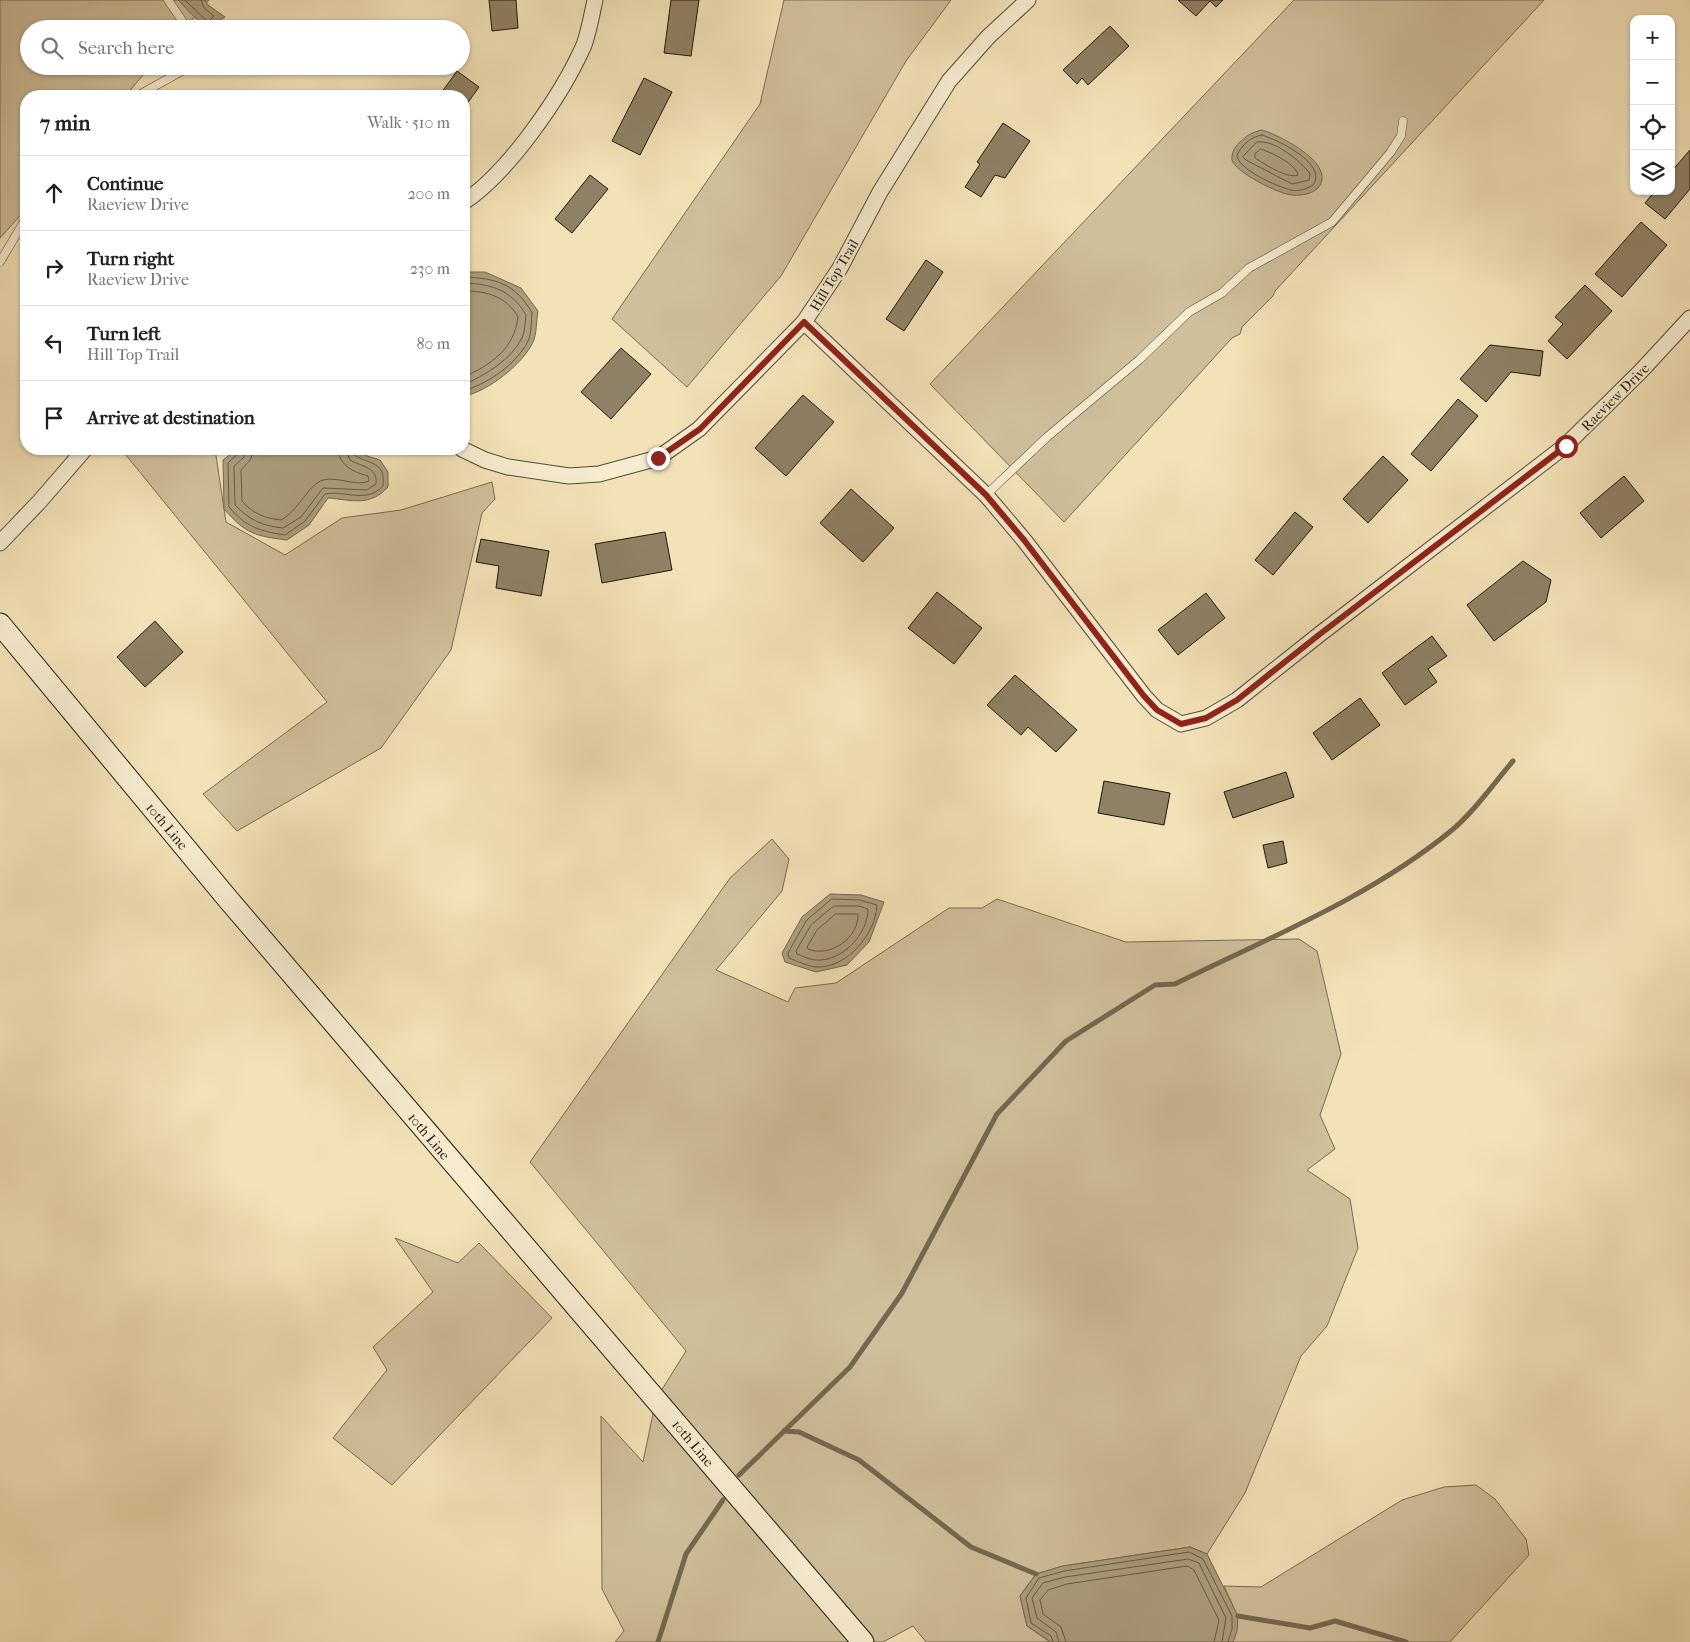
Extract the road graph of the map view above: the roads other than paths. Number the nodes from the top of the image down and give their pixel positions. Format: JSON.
{"nodes":[{"id":1,"x":168,"y":0,"type":"edge"},
{"id":2,"x":595,"y":0,"type":"edge"},
{"id":3,"x":1028,"y":0,"type":"edge"},
{"id":4,"x":182,"y":20,"type":"edge"},
{"id":5,"x":176,"y":75,"type":"edge"},
{"id":6,"x":148,"y":90,"type":"edge"},
{"id":7,"x":1403,"y":121,"type":"dead end"},
{"id":8,"x":470,"y":198,"type":"edge"},
{"id":9,"x":20,"y":228,"type":"edge"},
{"id":10,"x":0,"y":262,"type":"edge"},
{"id":11,"x":1690,"y":318,"type":"edge"},
{"id":12,"x":804,"y":322,"type":"junction"},
{"id":13,"x":470,"y":453,"type":"edge"},
{"id":14,"x":80,"y":455,"type":"edge"},
{"id":15,"x":986,"y":495,"type":"junction"},
{"id":16,"x":0,"y":543,"type":"edge"},
{"id":17,"x":0,"y":624,"type":"edge"},
{"id":18,"x":863,"y":1642,"type":"edge"}],
"edges":[{"from":1,"to":4,"type":"lane"},
{"from":2,"to":8,"type":"street"},
{"from":3,"to":12,"type":"street","name":"Hill Top Trail"},
{"from":5,"to":6,"type":"lane"},
{"from":7,"to":15,"type":"lane"},
{"from":9,"to":10,"type":"lane"},
{"from":11,"to":15,"type":"street","name":"Raeview Drive"},
{"from":12,"to":13,"type":"street","name":"Hill Top Trail"},
{"from":12,"to":15,"type":"street","name":"Raeview Drive"},
{"from":14,"to":16,"type":"street"},
{"from":17,"to":18,"type":"main road","name":"10th Line"}]}
